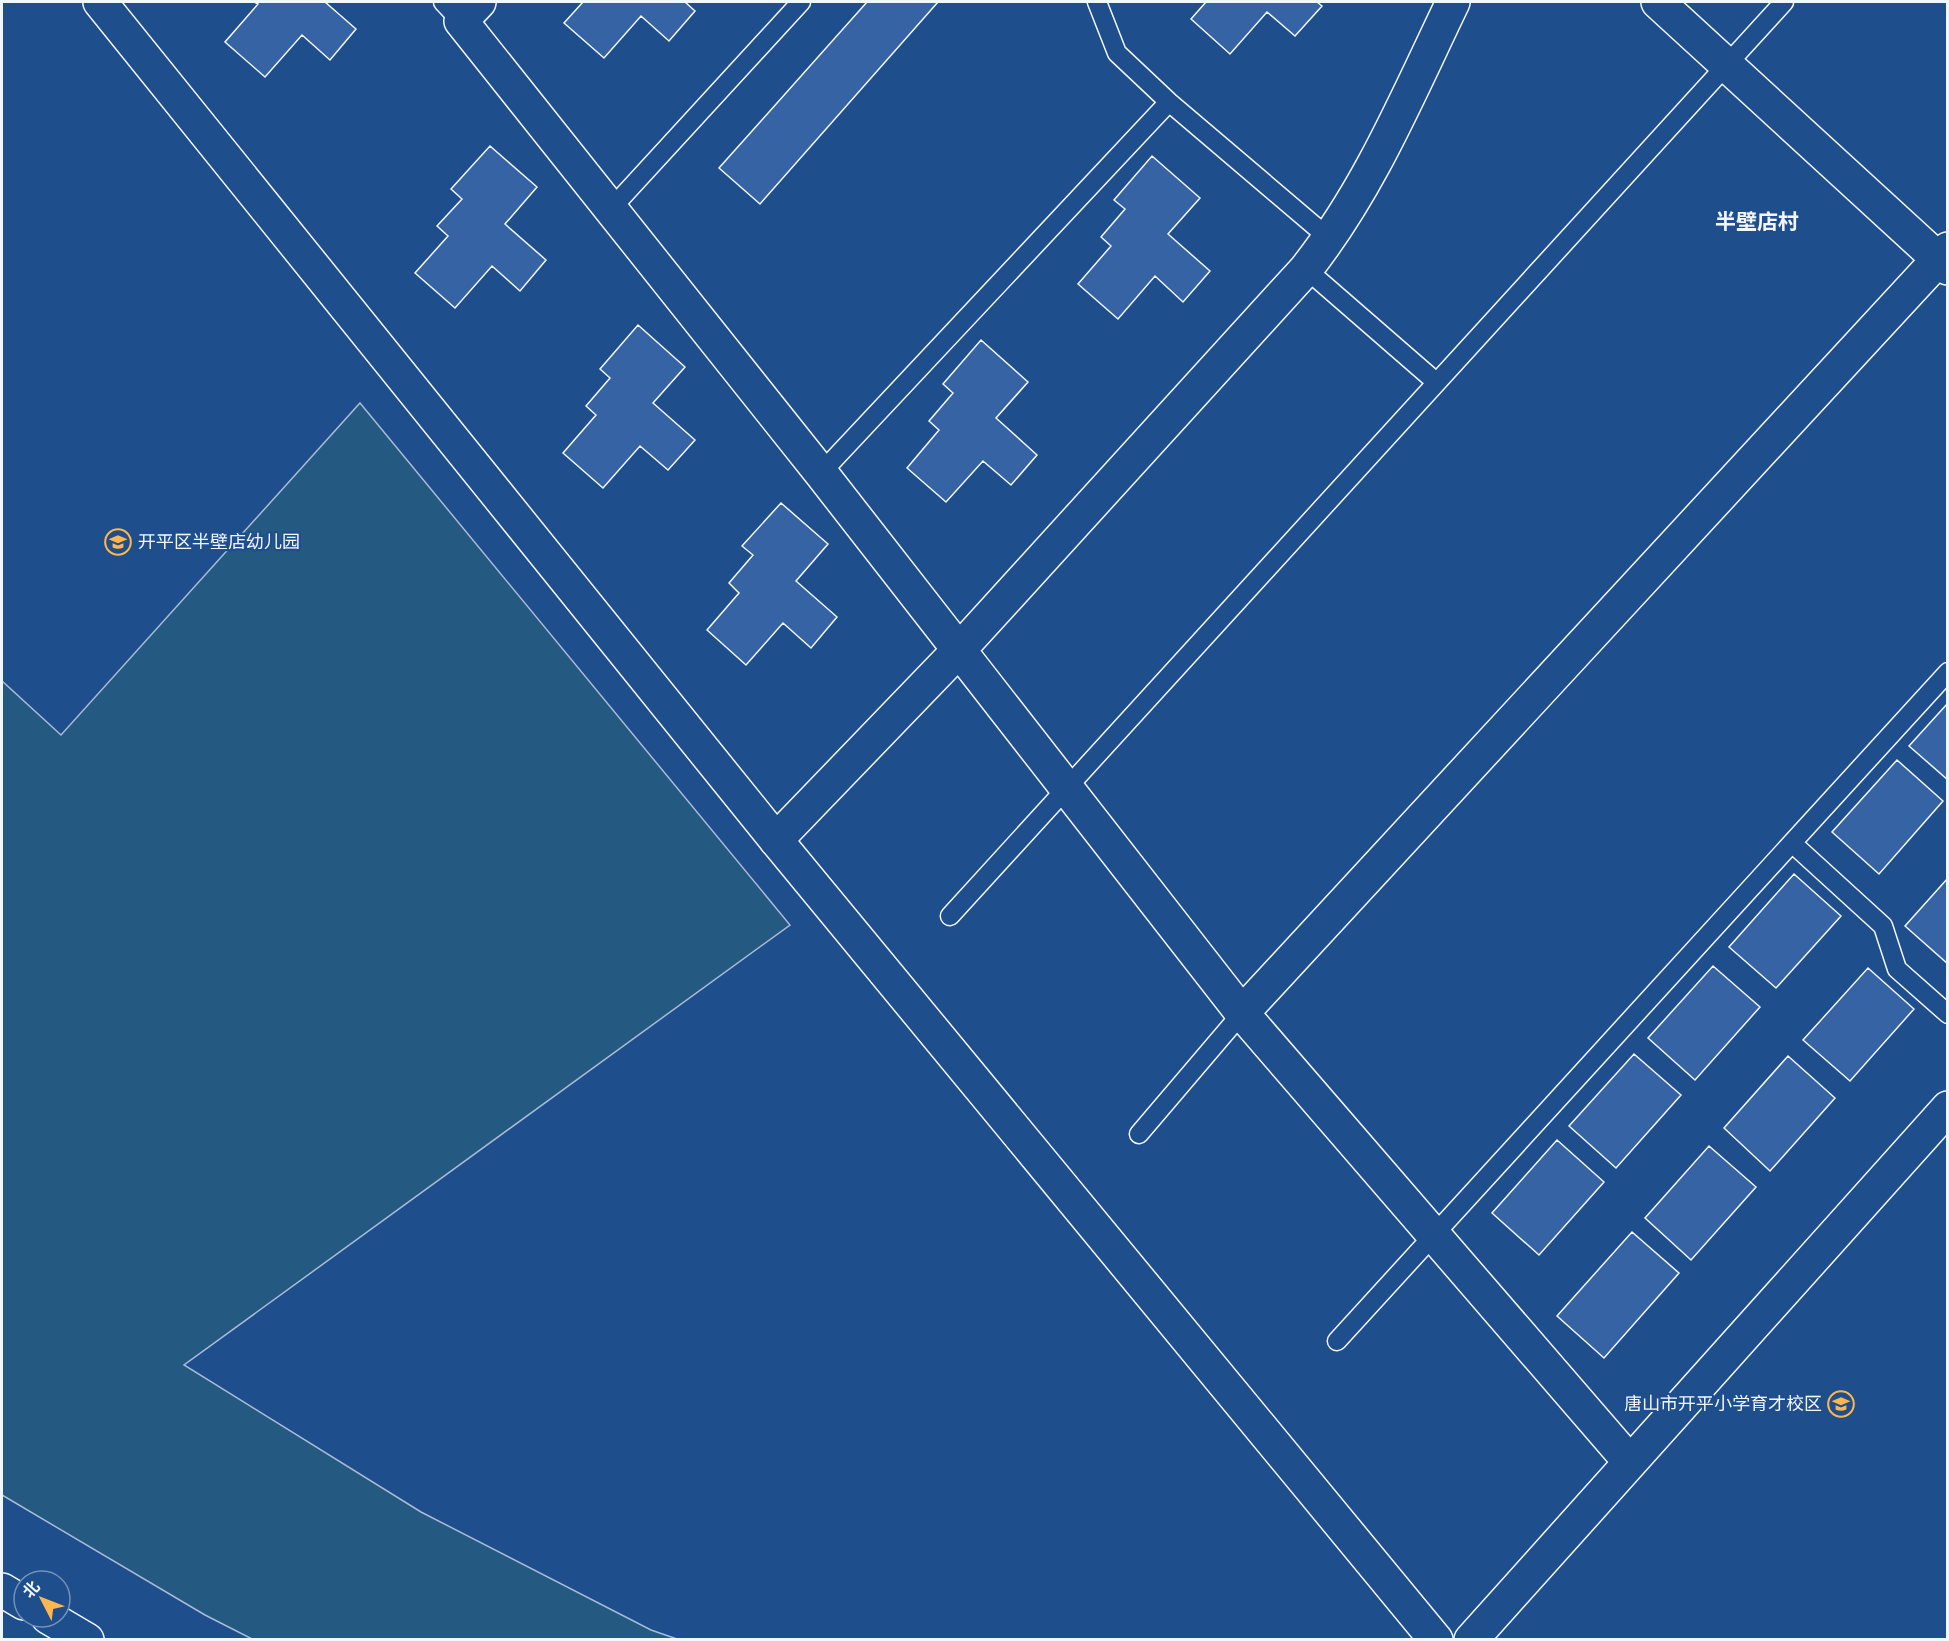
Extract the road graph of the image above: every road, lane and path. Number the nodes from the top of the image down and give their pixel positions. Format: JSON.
{"nodes":[{"id":1,"x":100,"y":2,"type":"edge"},
{"id":2,"x":801,"y":2,"type":"edge"},
{"id":3,"x":1097,"y":2,"type":"edge"},
{"id":4,"x":1453,"y":2,"type":"edge"},
{"id":5,"x":1658,"y":2,"type":"edge"},
{"id":6,"x":1784,"y":2,"type":"edge"},
{"id":7,"x":461,"y":8,"type":"edge"},
{"id":8,"x":1726,"y":64,"type":"junction"},
{"id":9,"x":1169,"y":102,"type":"junction"},
{"id":10,"x":610,"y":210,"type":"junction"},
{"id":11,"x":1330,"y":239,"type":"junction"},
{"id":12,"x":1944,"y":259,"type":"edge"},
{"id":13,"x":1306,"y":268,"type":"junction"},
{"id":14,"x":1436,"y":382,"type":"junction"},
{"id":15,"x":821,"y":473,"type":"junction"},
{"id":16,"x":959,"y":650,"type":"junction"},
{"id":17,"x":1947,"y":672,"type":"edge"},
{"id":18,"x":1066,"y":789,"type":"junction"},
{"id":19,"x":776,"y":840,"type":"junction"},
{"id":20,"x":1792,"y":843,"type":"junction"},
{"id":21,"x":950,"y":916,"type":"dead end"},
{"id":22,"x":1242,"y":1013,"type":"junction"},
{"id":23,"x":1947,"y":1014,"type":"edge"},
{"id":24,"x":1947,"y":1108,"type":"edge"},
{"id":25,"x":1139,"y":1134,"type":"dead end"},
{"id":26,"x":1434,"y":1235,"type":"junction"},
{"id":27,"x":1337,"y":1341,"type":"dead end"},
{"id":28,"x":1630,"y":1462,"type":"junction"},
{"id":29,"x":68,"y":1629,"type":"edge"},
{"id":30,"x":87,"y":1640,"type":"edge"},
{"id":31,"x":1436,"y":1640,"type":"edge"},
{"id":32,"x":1471,"y":1640,"type":"edge"}],
"edges":[{"from":1,"to":19,"type":"street"},
{"from":2,"to":10,"type":"lane"},
{"from":3,"to":9,"type":"lane"},
{"from":4,"to":11,"type":"street"},
{"from":5,"to":8,"type":"street"},
{"from":6,"to":8,"type":"lane"},
{"from":7,"to":10,"type":"street"},
{"from":8,"to":12,"type":"street"},
{"from":8,"to":14,"type":"lane"},
{"from":9,"to":11,"type":"lane"},
{"from":9,"to":15,"type":"lane"},
{"from":10,"to":15,"type":"street"},
{"from":11,"to":13,"type":"street"},
{"from":12,"to":22,"type":"street"},
{"from":13,"to":14,"type":"lane"},
{"from":13,"to":16,"type":"street"},
{"from":14,"to":18,"type":"lane"},
{"from":15,"to":16,"type":"street"},
{"from":16,"to":18,"type":"street"},
{"from":16,"to":19,"type":"street"},
{"from":17,"to":20,"type":"lane"},
{"from":18,"to":21,"type":"lane"},
{"from":18,"to":22,"type":"street"},
{"from":19,"to":31,"type":"street"},
{"from":20,"to":23,"type":"lane"},
{"from":20,"to":26,"type":"lane"},
{"from":22,"to":25,"type":"lane"},
{"from":22,"to":26,"type":"street"},
{"from":24,"to":28,"type":"street"},
{"from":26,"to":27,"type":"lane"},
{"from":26,"to":28,"type":"street"},
{"from":28,"to":32,"type":"street"},
{"from":29,"to":30,"type":"street"}]}
